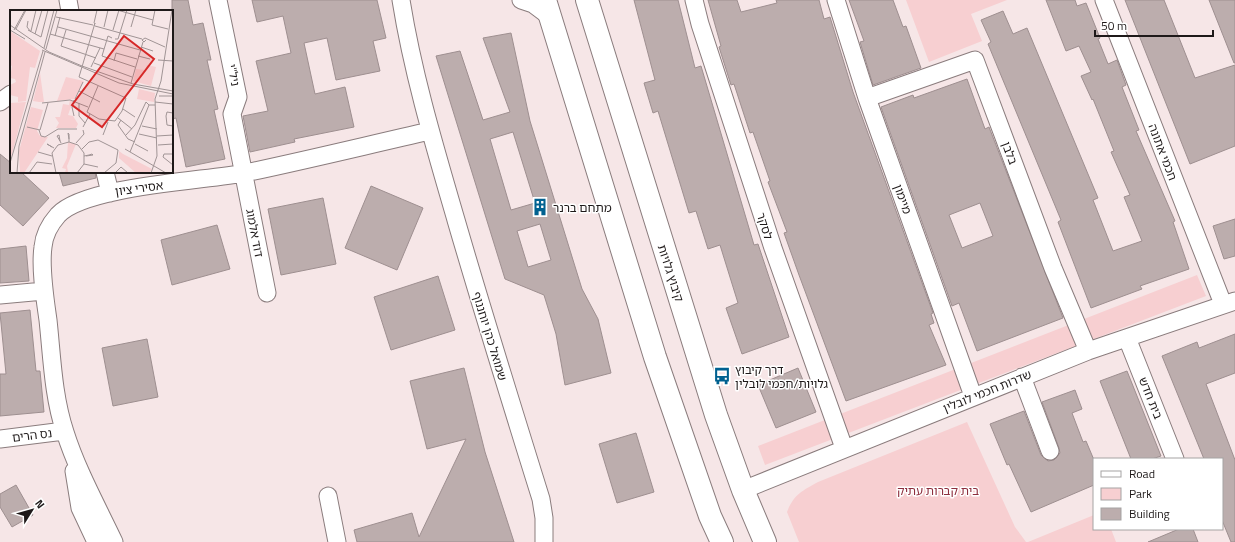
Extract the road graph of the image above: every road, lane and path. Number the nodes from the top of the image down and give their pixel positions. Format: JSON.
{"nodes":[{"id":1,"x":68,"y":0,"type":"edge"},
{"id":2,"x":218,"y":0,"type":"edge"},
{"id":3,"x":401,"y":0,"type":"edge"},
{"id":4,"x":520,"y":0,"type":"edge"},
{"id":5,"x":587,"y":0,"type":"edge"},
{"id":6,"x":694,"y":0,"type":"edge"},
{"id":7,"x":836,"y":0,"type":"edge"},
{"id":8,"x":1104,"y":0,"type":"edge"},
{"id":9,"x":547,"y":8,"type":"edge"},
{"id":10,"x":70,"y":10,"type":"edge"},
{"id":11,"x":10,"y":95,"type":"edge"},
{"id":12,"x":867,"y":98,"type":"junction"},
{"id":13,"x":0,"y":102,"type":"edge"},
{"id":14,"x":430,"y":131,"type":"junction"},
{"id":15,"x":105,"y":173,"type":"edge"},
{"id":16,"x":243,"y":173,"type":"junction"},
{"id":17,"x":110,"y":192,"type":"junction"},
{"id":18,"x":44,"y":291,"type":"junction"},
{"id":19,"x":267,"y":293,"type":"dead end"},
{"id":20,"x":0,"y":295,"type":"edge"},
{"id":21,"x":1229,"y":303,"type":"edge"},
{"id":22,"x":1126,"y":338,"type":"junction"},
{"id":23,"x":1088,"y":351,"type":"junction"},
{"id":24,"x":1022,"y":377,"type":"junction"},
{"id":25,"x":974,"y":396,"type":"junction"},
{"id":26,"x":67,"y":437,"type":"junction"},
{"id":27,"x":0,"y":439,"type":"edge"},
{"id":28,"x":844,"y":448,"type":"junction"},
{"id":29,"x":1050,"y":451,"type":"dead end"},
{"id":30,"x":1175,"y":458,"type":"edge"},
{"id":31,"x":743,"y":490,"type":"junction"},
{"id":32,"x":328,"y":496,"type":"dead end"},
{"id":33,"x":96,"y":542,"type":"edge"},
{"id":34,"x":114,"y":542,"type":"edge"},
{"id":35,"x":337,"y":542,"type":"edge"},
{"id":36,"x":544,"y":542,"type":"edge"},
{"id":37,"x":722,"y":542,"type":"edge"},
{"id":38,"x":765,"y":542,"type":"edge"}],
"edges":[{"from":1,"to":10,"type":"street"},
{"from":2,"to":16,"type":"street","name":"ניל\"י"},
{"from":3,"to":14,"type":"street"},
{"from":4,"to":9,"type":"street"},
{"from":5,"to":31,"type":"main road","name":"קיבוץ גלויות"},
{"from":6,"to":28,"type":"street","name":"לסקר"},
{"from":7,"to":12,"type":"street","name":"מיימון"},
{"from":8,"to":21,"type":"street","name":"חכמי אתונה"},
{"from":9,"to":37,"type":"main road"},
{"from":11,"to":13,"type":"street"},
{"from":12,"to":23,"type":"street","name":"בלבן"},
{"from":12,"to":25,"type":"street","name":"מיימון"},
{"from":14,"to":16,"type":"street","name":"אסירי ציון"},
{"from":14,"to":36,"type":"street","name":"שמואל כהן יוחננוף"},
{"from":15,"to":17,"type":"street"},
{"from":16,"to":17,"type":"street","name":"אסירי ציון"},
{"from":16,"to":19,"type":"street","name":"דוד אלמוג"},
{"from":17,"to":18,"type":"street","name":"אסירי ציון"},
{"from":18,"to":20,"type":"street"},
{"from":18,"to":26,"type":"street","name":"אסירי ציון"},
{"from":21,"to":22,"type":"street","name":"שדרות חכמי לובלין"},
{"from":22,"to":23,"type":"street","name":"שדרות חכמי לובלין"},
{"from":22,"to":30,"type":"street","name":"בית חדש"},
{"from":23,"to":24,"type":"street","name":"שדרות חכמי לובלין"},
{"from":24,"to":25,"type":"street","name":"שדרות חכמי לובלין"},
{"from":24,"to":29,"type":"street"},
{"from":25,"to":28,"type":"street","name":"שדרות חכמי לובלין"},
{"from":26,"to":27,"type":"street","name":"נס הרים"},
{"from":26,"to":33,"type":"street"},
{"from":26,"to":34,"type":"street","name":"אסירי ציון"},
{"from":28,"to":31,"type":"street","name":"שדרות חכמי לובלין"},
{"from":31,"to":38,"type":"main road","name":"קיבוץ גלויות"},
{"from":32,"to":35,"type":"street"}]}
